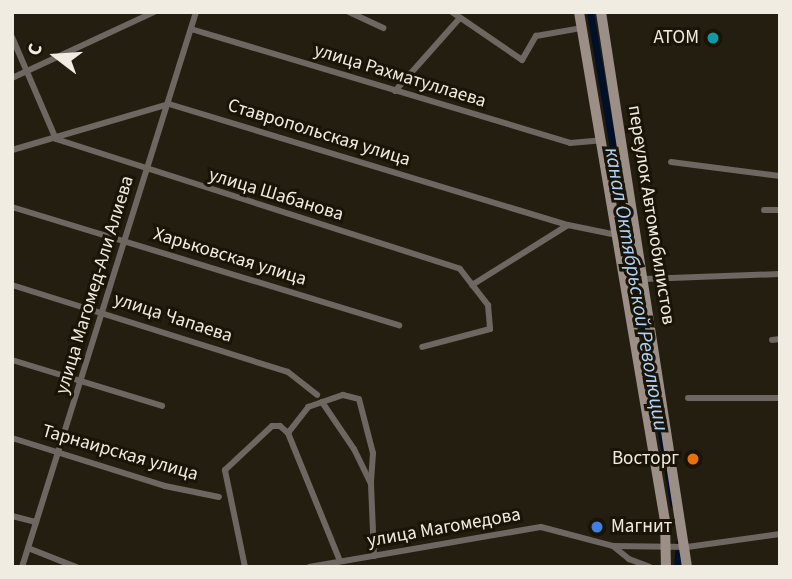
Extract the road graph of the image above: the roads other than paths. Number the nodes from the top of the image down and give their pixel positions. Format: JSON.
{"nodes":[{"id":1,"x":154,"y":12,"type":"edge"},
{"id":2,"x":196,"y":12,"type":"edge"},
{"id":3,"x":349,"y":12,"type":"edge"},
{"id":4,"x":452,"y":12,"type":"edge"},
{"id":5,"x":579,"y":12,"type":"edge"},
{"id":6,"x":601,"y":12,"type":"edge"},
{"id":7,"x":459,"y":19,"type":"junction"},
{"id":8,"x":582,"y":28,"type":"junction"},
{"id":9,"x":191,"y":29,"type":"junction"},
{"id":10,"x":384,"y":29,"type":"dead end"},
{"id":11,"x":12,"y":37,"type":"edge"},
{"id":12,"x":27,"y":74,"type":"junction"},
{"id":13,"x":12,"y":78,"type":"edge"},
{"id":14,"x":395,"y":91,"type":"junction"},
{"id":15,"x":169,"y":104,"type":"junction"},
{"id":16,"x":56,"y":139,"type":"junction"},
{"id":17,"x":602,"y":140,"type":"junction"},
{"id":18,"x":12,"y":150,"type":"edge"},
{"id":19,"x":671,"y":162,"type":"dead end"},
{"id":20,"x":148,"y":171,"type":"junction"},
{"id":21,"x":780,"y":176,"type":"edge"},
{"id":22,"x":12,"y":207,"type":"edge"},
{"id":23,"x":764,"y":209,"type":"dead end"},
{"id":24,"x":780,"y":210,"type":"edge"},
{"id":25,"x":568,"y":225,"type":"junction"},
{"id":26,"x":617,"y":235,"type":"junction"},
{"id":27,"x":125,"y":242,"type":"junction"},
{"id":28,"x":780,"y":274,"type":"edge"},
{"id":29,"x":644,"y":279,"type":"junction"},
{"id":30,"x":12,"y":285,"type":"edge"},
{"id":31,"x":472,"y":285,"type":"junction"},
{"id":32,"x":103,"y":312,"type":"junction"},
{"id":33,"x":399,"y":325,"type":"dead end"},
{"id":34,"x":422,"y":347,"type":"dead end"},
{"id":35,"x":12,"y":360,"type":"edge"},
{"id":36,"x":82,"y":382,"type":"junction"},
{"id":37,"x":317,"y":395,"type":"dead end"},
{"id":38,"x":688,"y":398,"type":"dead end"},
{"id":39,"x":780,"y":398,"type":"edge"},
{"id":40,"x":322,"y":402,"type":"junction"},
{"id":41,"x":162,"y":406,"type":"dead end"},
{"id":42,"x":288,"y":433,"type":"junction"},
{"id":43,"x":12,"y":438,"type":"edge"},
{"id":44,"x":59,"y":453,"type":"junction"},
{"id":45,"x":371,"y":484,"type":"junction"},
{"id":46,"x":219,"y":497,"type":"dead end"},
{"id":47,"x":12,"y":516,"type":"edge"},
{"id":48,"x":36,"y":522,"type":"junction"},
{"id":49,"x":780,"y":534,"type":"edge"},
{"id":50,"x":613,"y":546,"type":"junction"},
{"id":51,"x":669,"y":546,"type":"junction"},
{"id":52,"x":687,"y":547,"type":"junction"},
{"id":53,"x":28,"y":548,"type":"junction"},
{"id":54,"x":374,"y":556,"type":"junction"},
{"id":55,"x":340,"y":561,"type":"junction"},
{"id":56,"x":22,"y":567,"type":"edge"},
{"id":57,"x":76,"y":567,"type":"edge"},
{"id":58,"x":245,"y":567,"type":"edge"},
{"id":59,"x":309,"y":567,"type":"edge"},
{"id":60,"x":650,"y":567,"type":"edge"},
{"id":61,"x":666,"y":567,"type":"edge"},
{"id":62,"x":687,"y":567,"type":"edge"}],
"edges":[{"from":1,"to":12,"type":"street"},
{"from":2,"to":9,"type":"street","name":"улица Магомед-Али Алиева"},
{"from":3,"to":10,"type":"street"},
{"from":4,"to":7,"type":"street"},
{"from":5,"to":8,"type":"main road"},
{"from":6,"to":29,"type":"main road","name":"переулок Автомобилистов"},
{"from":7,"to":8,"type":"street"},
{"from":7,"to":14,"type":"street"},
{"from":8,"to":17,"type":"main road"},
{"from":9,"to":14,"type":"street","name":"улица Рахматуллаева"},
{"from":9,"to":15,"type":"street","name":"улица Магомед-Али Алиева"},
{"from":11,"to":12,"type":"street"},
{"from":12,"to":13,"type":"street"},
{"from":12,"to":16,"type":"street"},
{"from":14,"to":17,"type":"street","name":"улица Рахматуллаева"},
{"from":15,"to":16,"type":"street"},
{"from":15,"to":20,"type":"street","name":"улица Магомед-Али Алиева"},
{"from":15,"to":25,"type":"street","name":"Ставропольская улица"},
{"from":16,"to":18,"type":"street"},
{"from":16,"to":20,"type":"street","name":"улица Шабанова"},
{"from":17,"to":26,"type":"main road"},
{"from":19,"to":21,"type":"street"},
{"from":20,"to":27,"type":"street","name":"улица Магомед-Али Алиева"},
{"from":20,"to":31,"type":"street","name":"улица Шабанова"},
{"from":22,"to":27,"type":"street","name":"Харьковская улица"},
{"from":23,"to":24,"type":"street"},
{"from":25,"to":26,"type":"street","name":"Ставропольская улица"},
{"from":25,"to":31,"type":"street"},
{"from":26,"to":51,"type":"main road"},
{"from":27,"to":32,"type":"street","name":"улица Магомед-Али Алиева"},
{"from":27,"to":33,"type":"street","name":"Харьковская улица"},
{"from":28,"to":29,"type":"street"},
{"from":29,"to":52,"type":"main road","name":"переулок Автомобилистов"},
{"from":30,"to":32,"type":"street","name":"улица Чапаева"},
{"from":31,"to":34,"type":"street","name":"улица Шабанова"},
{"from":32,"to":36,"type":"street","name":"улица Магомед-Али Алиева"},
{"from":32,"to":37,"type":"street","name":"улица Чапаева"},
{"from":35,"to":36,"type":"street"},
{"from":36,"to":41,"type":"street"},
{"from":36,"to":44,"type":"street","name":"улица Магомед-Али Алиева"},
{"from":38,"to":39,"type":"street"},
{"from":40,"to":42,"type":"street"},
{"from":40,"to":45,"type":"street"},
{"from":40,"to":45,"type":"street"},
{"from":42,"to":55,"type":"street"},
{"from":42,"to":58,"type":"street"},
{"from":43,"to":44,"type":"street","name":"Тарнаирская улица"},
{"from":44,"to":46,"type":"street","name":"Тарнаирская улица"},
{"from":44,"to":48,"type":"street","name":"улица Магомед-Али Алиева"},
{"from":45,"to":54,"type":"street"},
{"from":47,"to":48,"type":"street"},
{"from":48,"to":53,"type":"street","name":"улица Магомед-Али Алиева"},
{"from":49,"to":52,"type":"street"},
{"from":50,"to":51,"type":"street","name":"улица Магомедова"},
{"from":50,"to":54,"type":"street","name":"улица Магомедова"},
{"from":50,"to":60,"type":"street"},
{"from":51,"to":52,"type":"street","name":"улица Магомедова"},
{"from":51,"to":61,"type":"main road"},
{"from":52,"to":62,"type":"main road","name":"переулок Автомобилистов"},
{"from":53,"to":56,"type":"street","name":"улица Магомед-Али Алиева"},
{"from":53,"to":57,"type":"street"},
{"from":54,"to":55,"type":"street","name":"улица Магомедова"},
{"from":55,"to":59,"type":"street","name":"улица Магомедова"}]}
